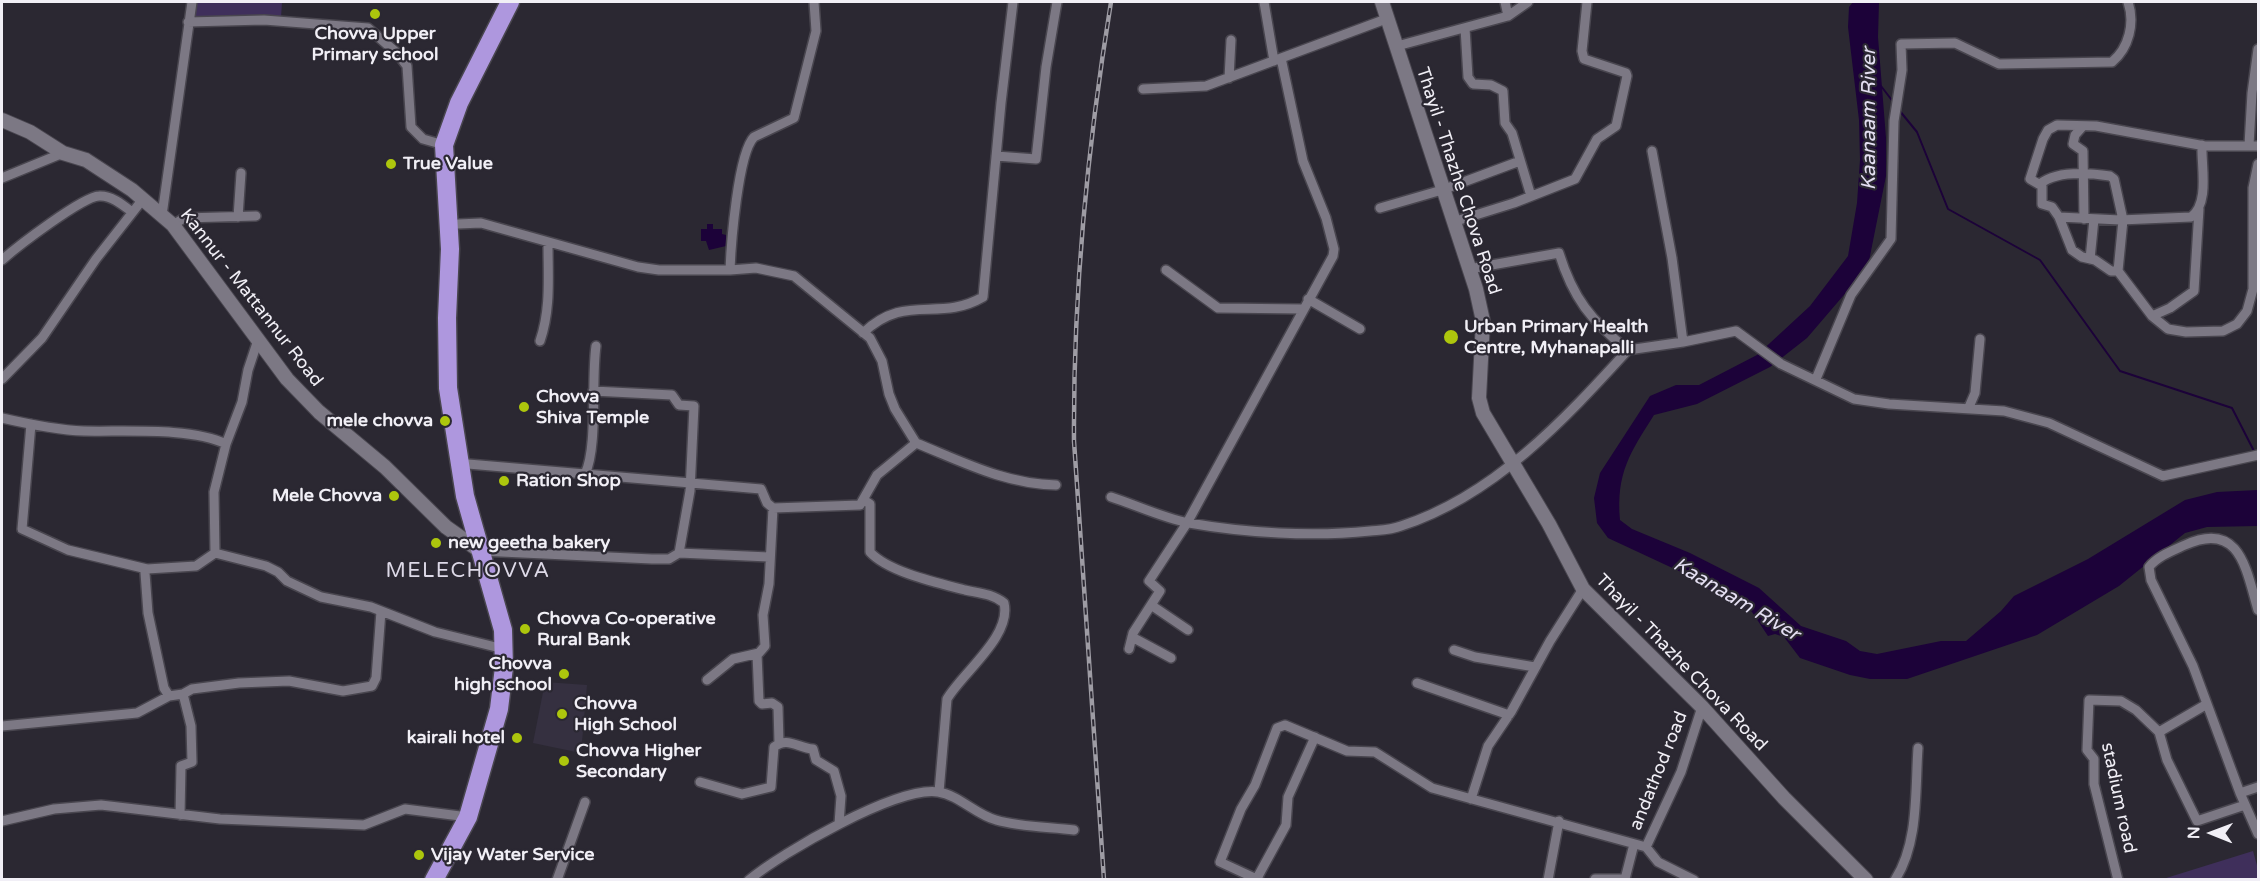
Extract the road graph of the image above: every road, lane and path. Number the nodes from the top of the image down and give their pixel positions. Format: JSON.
{"nodes":[{"id":1,"x":192,"y":2,"type":"edge"},
{"id":2,"x":510,"y":2,"type":"edge"},
{"id":3,"x":524,"y":2,"type":"edge"},
{"id":4,"x":814,"y":2,"type":"edge"},
{"id":5,"x":1013,"y":2,"type":"edge"},
{"id":6,"x":1057,"y":2,"type":"edge"},
{"id":7,"x":1264,"y":2,"type":"edge"},
{"id":8,"x":1382,"y":2,"type":"edge"},
{"id":9,"x":1505,"y":2,"type":"edge"},
{"id":10,"x":1528,"y":2,"type":"edge"},
{"id":11,"x":1587,"y":2,"type":"edge"},
{"id":12,"x":2128,"y":2,"type":"edge"},
{"id":13,"x":1508,"y":16,"type":"junction"},
{"id":14,"x":1386,"y":19,"type":"junction"},
{"id":15,"x":188,"y":22,"type":"junction"},
{"id":16,"x":1465,"y":28,"type":"junction"},
{"id":17,"x":1231,"y":40,"type":"dead end"},
{"id":18,"x":1397,"y":46,"type":"junction"},
{"id":19,"x":2259,"y":49,"type":"edge"},
{"id":20,"x":1278,"y":59,"type":"junction"},
{"id":21,"x":1229,"y":78,"type":"junction"},
{"id":22,"x":1143,"y":89,"type":"dead end"},
{"id":23,"x":2,"y":120,"type":"edge"},
{"id":24,"x":2084,"y":126,"type":"junction"},
{"id":25,"x":444,"y":145,"type":"junction"},
{"id":26,"x":2202,"y":145,"type":"junction"},
{"id":27,"x":2254,"y":145,"type":"edge"},
{"id":28,"x":1652,"y":151,"type":"dead end"},
{"id":29,"x":63,"y":153,"type":"junction"},
{"id":30,"x":996,"y":156,"type":"junction"},
{"id":31,"x":1520,"y":161,"type":"junction"},
{"id":32,"x":2259,"y":164,"type":"edge"},
{"id":33,"x":241,"y":173,"type":"dead end"},
{"id":34,"x":2082,"y":174,"type":"junction"},
{"id":35,"x":2,"y":178,"type":"edge"},
{"id":36,"x":2040,"y":184,"type":"junction"},
{"id":37,"x":1442,"y":190,"type":"junction"},
{"id":38,"x":1531,"y":196,"type":"junction"},
{"id":39,"x":143,"y":199,"type":"junction"},
{"id":40,"x":2199,"y":207,"type":"junction"},
{"id":41,"x":1380,"y":208,"type":"dead end"},
{"id":42,"x":132,"y":212,"type":"junction"},
{"id":43,"x":162,"y":215,"type":"junction"},
{"id":44,"x":238,"y":216,"type":"junction"},
{"id":45,"x":256,"y":216,"type":"dead end"},
{"id":46,"x":2059,"y":217,"type":"junction"},
{"id":47,"x":2089,"y":219,"type":"junction"},
{"id":48,"x":2123,"y":220,"type":"junction"},
{"id":49,"x":1454,"y":222,"type":"junction"},
{"id":50,"x":173,"y":225,"type":"junction"},
{"id":51,"x":454,"y":225,"type":"junction"},
{"id":52,"x":548,"y":244,"type":"junction"},
{"id":53,"x":2090,"y":259,"type":"junction"},
{"id":54,"x":2,"y":260,"type":"edge"},
{"id":55,"x":1469,"y":269,"type":"junction"},
{"id":56,"x":730,"y":270,"type":"junction"},
{"id":57,"x":1166,"y":270,"type":"dead end"},
{"id":58,"x":2118,"y":271,"type":"junction"},
{"id":59,"x":1308,"y":299,"type":"junction"},
{"id":60,"x":1302,"y":309,"type":"junction"},
{"id":61,"x":2152,"y":316,"type":"junction"},
{"id":62,"x":1360,"y":329,"type":"dead end"},
{"id":63,"x":863,"y":333,"type":"junction"},
{"id":64,"x":1980,"y":339,"type":"dead end"},
{"id":65,"x":258,"y":340,"type":"junction"},
{"id":66,"x":540,"y":341,"type":"dead end"},
{"id":67,"x":1683,"y":342,"type":"junction"},
{"id":68,"x":596,"y":346,"type":"dead end"},
{"id":69,"x":1628,"y":350,"type":"junction"},
{"id":70,"x":2,"y":379,"type":"edge"},
{"id":71,"x":1816,"y":379,"type":"junction"},
{"id":72,"x":593,"y":391,"type":"junction"},
{"id":73,"x":1969,"y":407,"type":"junction"},
{"id":74,"x":2,"y":418,"type":"edge"},
{"id":75,"x":31,"y":424,"type":"junction"},
{"id":76,"x":916,"y":443,"type":"junction"},
{"id":77,"x":226,"y":444,"type":"junction"},
{"id":78,"x":2255,"y":456,"type":"edge"},
{"id":79,"x":463,"y":464,"type":"junction"},
{"id":80,"x":1514,"y":464,"type":"junction"},
{"id":81,"x":585,"y":474,"type":"junction"},
{"id":82,"x":690,"y":482,"type":"junction"},
{"id":83,"x":1056,"y":485,"type":"dead end"},
{"id":84,"x":1111,"y":497,"type":"dead end"},
{"id":85,"x":864,"y":500,"type":"junction"},
{"id":86,"x":773,"y":508,"type":"junction"},
{"id":87,"x":472,"y":518,"type":"junction"},
{"id":88,"x":1187,"y":523,"type":"junction"},
{"id":89,"x":446,"y":527,"type":"junction"},
{"id":90,"x":480,"y":551,"type":"junction"},
{"id":91,"x":215,"y":553,"type":"junction"},
{"id":92,"x":679,"y":553,"type":"junction"},
{"id":93,"x":769,"y":557,"type":"junction"},
{"id":94,"x":147,"y":569,"type":"junction"},
{"id":95,"x":1583,"y":590,"type":"junction"},
{"id":96,"x":1151,"y":605,"type":"junction"},
{"id":97,"x":2259,"y":610,"type":"edge"},
{"id":98,"x":381,"y":611,"type":"junction"},
{"id":99,"x":1188,"y":630,"type":"dead end"},
{"id":100,"x":1132,"y":637,"type":"junction"},
{"id":101,"x":504,"y":649,"type":"junction"},
{"id":102,"x":1128,"y":649,"type":"dead end"},
{"id":103,"x":1454,"y":650,"type":"dead end"},
{"id":104,"x":757,"y":654,"type":"junction"},
{"id":105,"x":1171,"y":658,"type":"dead end"},
{"id":106,"x":1535,"y":667,"type":"junction"},
{"id":107,"x":707,"y":680,"type":"dead end"},
{"id":108,"x":1417,"y":683,"type":"dead end"},
{"id":109,"x":183,"y":694,"type":"junction"},
{"id":110,"x":169,"y":696,"type":"junction"},
{"id":111,"x":2207,"y":704,"type":"junction"},
{"id":112,"x":1702,"y":707,"type":"junction"},
{"id":113,"x":499,"y":709,"type":"junction"},
{"id":114,"x":1509,"y":715,"type":"junction"},
{"id":115,"x":2,"y":726,"type":"edge"},
{"id":116,"x":2159,"y":732,"type":"junction"},
{"id":117,"x":1315,"y":737,"type":"junction"},
{"id":118,"x":779,"y":743,"type":"junction"},
{"id":119,"x":1918,"y":748,"type":"dead end"},
{"id":120,"x":700,"y":782,"type":"dead end"},
{"id":121,"x":2259,"y":787,"type":"edge"},
{"id":122,"x":939,"y":792,"type":"junction"},
{"id":123,"x":2240,"y":793,"type":"junction"},
{"id":124,"x":1471,"y":799,"type":"junction"},
{"id":125,"x":585,"y":802,"type":"dead end"},
{"id":126,"x":2245,"y":805,"type":"junction"},
{"id":127,"x":180,"y":815,"type":"junction"},
{"id":128,"x":468,"y":817,"type":"junction"},
{"id":129,"x":2,"y":821,"type":"edge"},
{"id":130,"x":1559,"y":821,"type":"junction"},
{"id":131,"x":839,"y":824,"type":"junction"},
{"id":132,"x":1074,"y":830,"type":"dead end"},
{"id":133,"x":2259,"y":834,"type":"edge"},
{"id":134,"x":1634,"y":844,"type":"junction"},
{"id":135,"x":1646,"y":848,"type":"junction"},
{"id":136,"x":434,"y":879,"type":"edge"},
{"id":137,"x":443,"y":879,"type":"edge"},
{"id":138,"x":557,"y":879,"type":"edge"},
{"id":139,"x":749,"y":879,"type":"edge"},
{"id":140,"x":1258,"y":879,"type":"edge"},
{"id":141,"x":1548,"y":879,"type":"edge"},
{"id":142,"x":1595,"y":879,"type":"edge"},
{"id":143,"x":1694,"y":879,"type":"edge"},
{"id":144,"x":1866,"y":879,"type":"edge"},
{"id":145,"x":1894,"y":879,"type":"edge"},
{"id":146,"x":2118,"y":879,"type":"edge"}],
"edges":[{"from":1,"to":15,"type":"street"},
{"from":2,"to":25,"type":"highway"},
{"from":3,"to":51,"type":"highway"},
{"from":4,"to":56,"type":"street"},
{"from":5,"to":30,"type":"street"},
{"from":6,"to":30,"type":"street"},
{"from":7,"to":20,"type":"street"},
{"from":8,"to":14,"type":"street","name":"Thayil - Thazhe Chova Road"},
{"from":9,"to":13,"type":"street"},
{"from":10,"to":13,"type":"street"},
{"from":11,"to":38,"type":"street"},
{"from":12,"to":71,"type":"street"},
{"from":13,"to":16,"type":"street"},
{"from":14,"to":18,"type":"street","name":"Thayil - Thazhe Chova Road"},
{"from":14,"to":20,"type":"street"},
{"from":15,"to":25,"type":"street"},
{"from":15,"to":43,"type":"street"},
{"from":16,"to":18,"type":"street"},
{"from":16,"to":31,"type":"street"},
{"from":17,"to":21,"type":"street"},
{"from":18,"to":37,"type":"street","name":"Thayil - Thazhe Chova Road"},
{"from":19,"to":27,"type":"street"},
{"from":20,"to":21,"type":"street"},
{"from":20,"to":59,"type":"street"},
{"from":21,"to":22,"type":"street"},
{"from":23,"to":29,"type":"street","name":"Kannur - Mattannur Road"},
{"from":24,"to":26,"type":"street"},
{"from":24,"to":34,"type":"street"},
{"from":24,"to":36,"type":"street"},
{"from":25,"to":51,"type":"highway"},
{"from":26,"to":27,"type":"street"},
{"from":26,"to":40,"type":"street"},
{"from":28,"to":67,"type":"street"},
{"from":29,"to":35,"type":"street"},
{"from":29,"to":39,"type":"street","name":"Kannur - Mattannur Road"},
{"from":30,"to":63,"type":"street"},
{"from":31,"to":37,"type":"street"},
{"from":31,"to":38,"type":"street"},
{"from":32,"to":61,"type":"street"},
{"from":33,"to":44,"type":"street"},
{"from":34,"to":36,"type":"street"},
{"from":34,"to":47,"type":"street"},
{"from":34,"to":48,"type":"street"},
{"from":36,"to":46,"type":"street"},
{"from":37,"to":41,"type":"street"},
{"from":37,"to":49,"type":"street","name":"Thayil - Thazhe Chova Road"},
{"from":38,"to":49,"type":"street"},
{"from":39,"to":42,"type":"street"},
{"from":39,"to":43,"type":"street","name":"Kannur - Mattannur Road"},
{"from":40,"to":48,"type":"street"},
{"from":40,"to":61,"type":"street"},
{"from":42,"to":54,"type":"street"},
{"from":42,"to":70,"type":"street"},
{"from":43,"to":50,"type":"street","name":"Kannur - Mattannur Road"},
{"from":44,"to":45,"type":"street"},
{"from":44,"to":50,"type":"street"},
{"from":46,"to":47,"type":"street"},
{"from":46,"to":53,"type":"street"},
{"from":47,"to":48,"type":"street"},
{"from":47,"to":53,"type":"street"},
{"from":48,"to":58,"type":"street"},
{"from":49,"to":55,"type":"street","name":"Thayil - Thazhe Chova Road"},
{"from":50,"to":65,"type":"street","name":"Kannur - Mattannur Road"},
{"from":51,"to":52,"type":"street"},
{"from":51,"to":79,"type":"highway"},
{"from":52,"to":56,"type":"street"},
{"from":52,"to":66,"type":"street"},
{"from":53,"to":58,"type":"street"},
{"from":55,"to":69,"type":"street"},
{"from":55,"to":80,"type":"street","name":"Thayil - Thazhe Chova Road"},
{"from":56,"to":63,"type":"street"},
{"from":57,"to":60,"type":"street"},
{"from":58,"to":61,"type":"street"},
{"from":59,"to":60,"type":"street"},
{"from":59,"to":62,"type":"street"},
{"from":60,"to":88,"type":"street"},
{"from":63,"to":76,"type":"street"},
{"from":64,"to":73,"type":"street"},
{"from":65,"to":77,"type":"street"},
{"from":65,"to":89,"type":"street","name":"Kannur - Mattannur Road"},
{"from":67,"to":69,"type":"street"},
{"from":67,"to":71,"type":"street"},
{"from":68,"to":72,"type":"street"},
{"from":69,"to":80,"type":"street"},
{"from":71,"to":73,"type":"street"},
{"from":72,"to":81,"type":"street"},
{"from":72,"to":82,"type":"street"},
{"from":73,"to":78,"type":"street"},
{"from":74,"to":75,"type":"street"},
{"from":75,"to":77,"type":"street"},
{"from":75,"to":94,"type":"street"},
{"from":76,"to":83,"type":"street"},
{"from":76,"to":85,"type":"street"},
{"from":77,"to":91,"type":"street"},
{"from":79,"to":81,"type":"street"},
{"from":79,"to":87,"type":"highway"},
{"from":80,"to":88,"type":"street"},
{"from":80,"to":95,"type":"street","name":"Thayil - Thazhe Chova Road"},
{"from":81,"to":82,"type":"street"},
{"from":82,"to":86,"type":"street"},
{"from":82,"to":92,"type":"street"},
{"from":84,"to":88,"type":"street"},
{"from":85,"to":86,"type":"street"},
{"from":85,"to":122,"type":"street"},
{"from":86,"to":93,"type":"street"},
{"from":87,"to":89,"type":"street"},
{"from":87,"to":90,"type":"highway"},
{"from":88,"to":96,"type":"street"},
{"from":89,"to":90,"type":"street","name":"Kannur - Mattannur Road"},
{"from":90,"to":92,"type":"street"},
{"from":90,"to":101,"type":"highway"},
{"from":91,"to":94,"type":"street"},
{"from":91,"to":98,"type":"street"},
{"from":92,"to":93,"type":"street"},
{"from":93,"to":104,"type":"street"},
{"from":94,"to":110,"type":"street"},
{"from":95,"to":106,"type":"street"},
{"from":95,"to":112,"type":"street","name":"Thayil - Thazhe Chova Road"},
{"from":96,"to":99,"type":"street"},
{"from":96,"to":100,"type":"street"},
{"from":97,"to":111,"type":"street"},
{"from":98,"to":101,"type":"street"},
{"from":98,"to":109,"type":"street"},
{"from":100,"to":102,"type":"street"},
{"from":100,"to":105,"type":"street"},
{"from":101,"to":113,"type":"highway"},
{"from":103,"to":106,"type":"street"},
{"from":104,"to":107,"type":"street"},
{"from":104,"to":118,"type":"street"},
{"from":106,"to":114,"type":"street"},
{"from":108,"to":114,"type":"street"},
{"from":109,"to":110,"type":"street"},
{"from":109,"to":127,"type":"street"},
{"from":110,"to":115,"type":"street"},
{"from":111,"to":116,"type":"street"},
{"from":111,"to":123,"type":"street"},
{"from":112,"to":135,"type":"street","name":"andathod road"},
{"from":112,"to":144,"type":"street","name":"Thayil - Thazhe Chova Road"},
{"from":113,"to":128,"type":"highway"},
{"from":113,"to":137,"type":"highway"},
{"from":114,"to":124,"type":"street"},
{"from":116,"to":126,"type":"street"},
{"from":116,"to":146,"type":"street","name":"stadium road"},
{"from":117,"to":124,"type":"street"},
{"from":117,"to":140,"type":"street"},
{"from":117,"to":140,"type":"street"},
{"from":118,"to":120,"type":"street"},
{"from":118,"to":131,"type":"street"},
{"from":119,"to":145,"type":"street"},
{"from":121,"to":123,"type":"street"},
{"from":122,"to":131,"type":"street"},
{"from":122,"to":132,"type":"street"},
{"from":123,"to":126,"type":"street"},
{"from":124,"to":130,"type":"street"},
{"from":125,"to":138,"type":"street"},
{"from":126,"to":133,"type":"street"},
{"from":127,"to":128,"type":"street"},
{"from":127,"to":129,"type":"street"},
{"from":128,"to":136,"type":"highway"},
{"from":130,"to":134,"type":"street"},
{"from":130,"to":141,"type":"street"},
{"from":131,"to":139,"type":"street"},
{"from":134,"to":135,"type":"street"},
{"from":134,"to":142,"type":"street"},
{"from":135,"to":143,"type":"street"}]}
